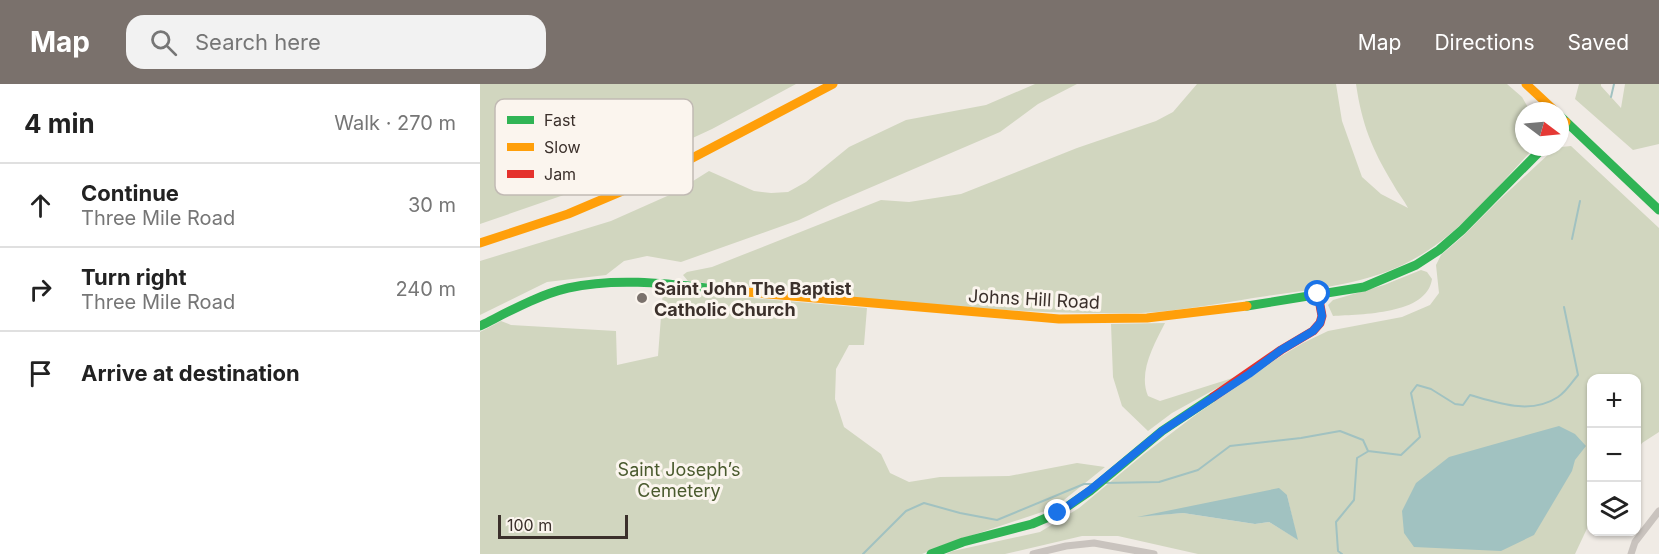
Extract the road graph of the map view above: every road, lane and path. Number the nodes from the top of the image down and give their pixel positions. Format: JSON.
{"nodes":[{"id":1,"x":833,"y":84,"type":"edge"},
{"id":2,"x":1526,"y":84,"type":"edge"},
{"id":3,"x":1545,"y":102,"type":"edge"},
{"id":4,"x":1569,"y":128,"type":"edge"},
{"id":5,"x":1535,"y":156,"type":"edge"},
{"id":6,"x":693,"y":158,"type":"edge"},
{"id":7,"x":613,"y":195,"type":"edge"},
{"id":8,"x":1659,"y":210,"type":"edge"},
{"id":9,"x":480,"y":243,"type":"edge"},
{"id":10,"x":1318,"y":294,"type":"junction"},
{"id":11,"x":480,"y":326,"type":"edge"},
{"id":12,"x":1659,"y":511,"type":"edge"},
{"id":13,"x":931,"y":554,"type":"edge"},
{"id":14,"x":1033,"y":554,"type":"edge"},
{"id":15,"x":1154,"y":554,"type":"edge"},
{"id":16,"x":1631,"y":554,"type":"edge"}],
"edges":[{"from":1,"to":6,"type":"main road"},
{"from":2,"to":3,"type":"main road"},
{"from":4,"to":8,"type":"main road"},
{"from":5,"to":10,"type":"main road","name":"Johns Hill Road"},
{"from":7,"to":9,"type":"main road"},
{"from":10,"to":11,"type":"main road","name":"Johns Hill Road"},
{"from":10,"to":13,"type":"main road"},
{"from":12,"to":16,"type":"street"},
{"from":14,"to":15,"type":"street"}]}
